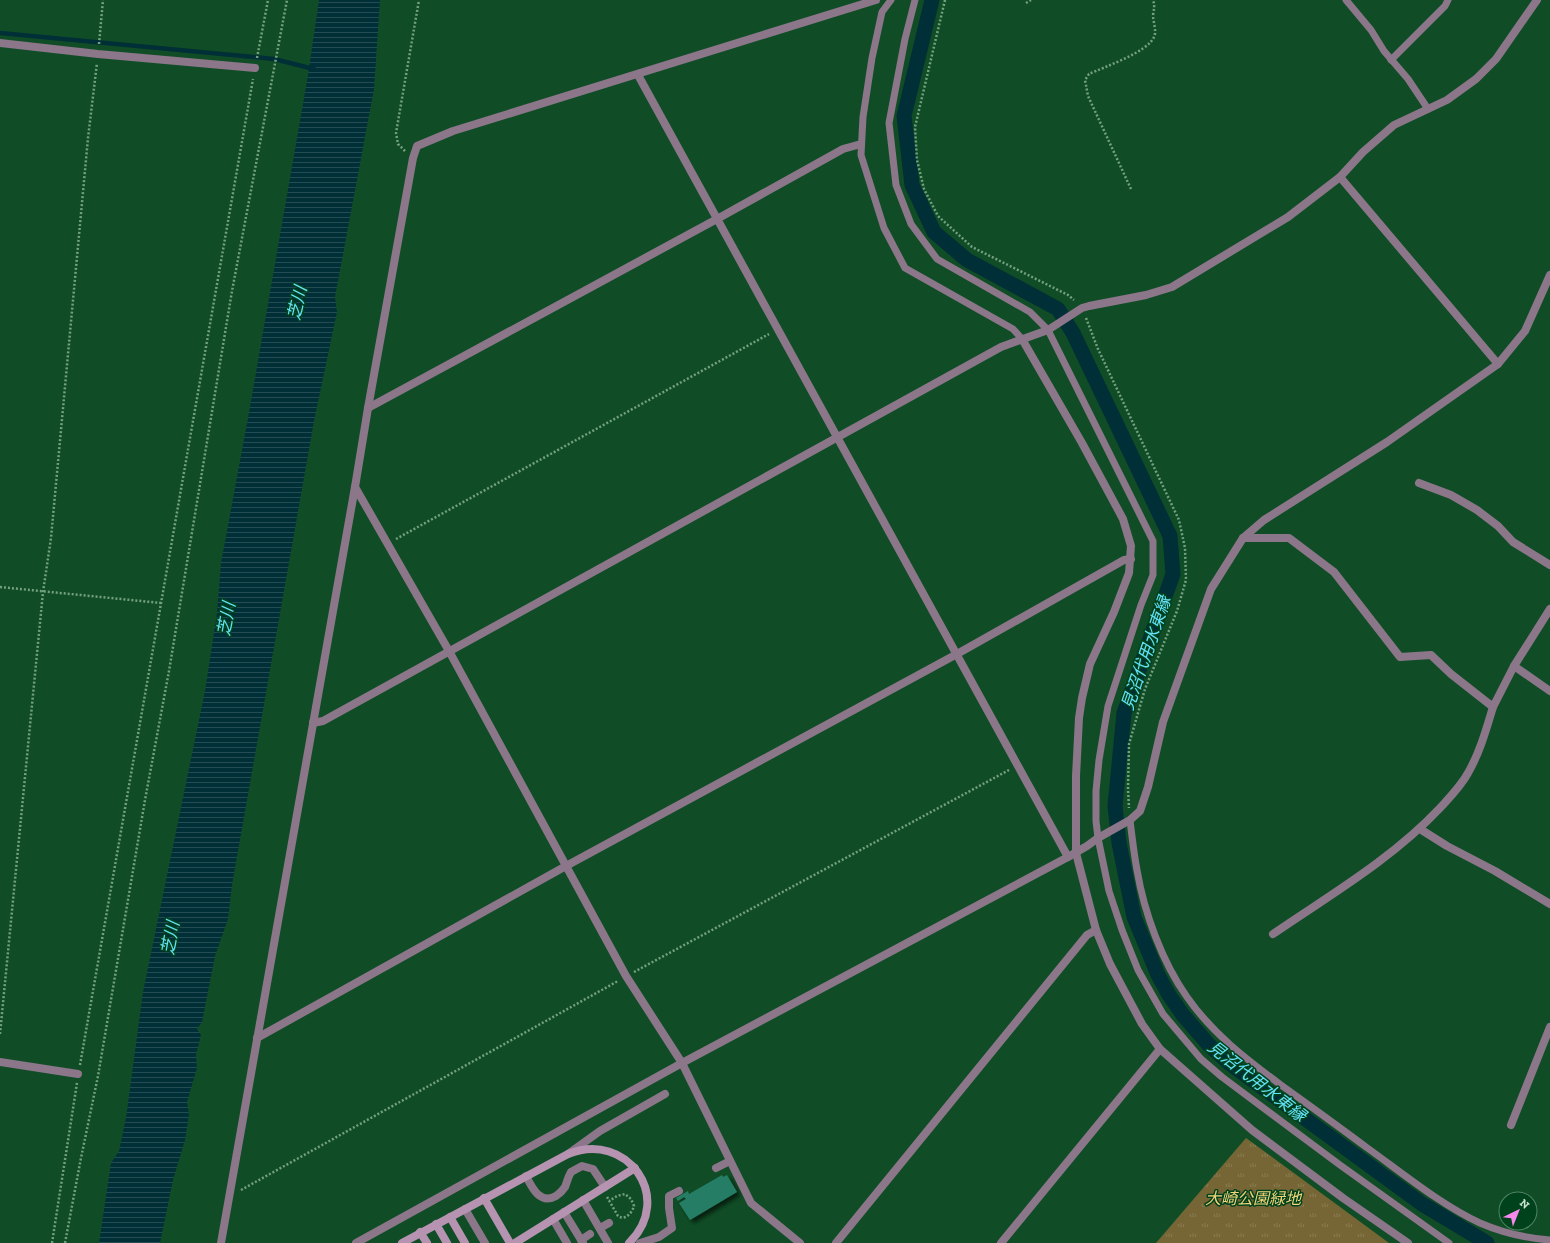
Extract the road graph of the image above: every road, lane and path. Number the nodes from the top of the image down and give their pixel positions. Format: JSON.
{"nodes":[{"id":1,"x":103,"y":0,"type":"edge"},
{"id":2,"x":268,"y":0,"type":"edge"},
{"id":3,"x":287,"y":0,"type":"edge"},
{"id":4,"x":419,"y":0,"type":"edge"},
{"id":5,"x":876,"y":0,"type":"edge"},
{"id":6,"x":891,"y":0,"type":"edge"},
{"id":7,"x":914,"y":0,"type":"edge"},
{"id":8,"x":945,"y":0,"type":"edge"},
{"id":9,"x":1031,"y":0,"type":"edge"},
{"id":10,"x":1153,"y":0,"type":"edge"},
{"id":11,"x":1346,"y":0,"type":"edge"},
{"id":12,"x":1448,"y":0,"type":"edge"},
{"id":13,"x":1537,"y":0,"type":"edge"},
{"id":14,"x":1026,"y":3,"type":"dead end"},
{"id":15,"x":0,"y":43,"type":"edge"},
{"id":16,"x":258,"y":51,"type":"dead end"},
{"id":17,"x":98,"y":54,"type":"junction"},
{"id":18,"x":1391,"y":60,"type":"junction"},
{"id":19,"x":255,"y":68,"type":"joint"},
{"id":20,"x":638,"y":75,"type":"junction"},
{"id":21,"x":1428,"y":109,"type":"junction"},
{"id":22,"x":862,"y":144,"type":"junction"},
{"id":23,"x":413,"y":158,"type":"junction"},
{"id":24,"x":1340,"y":177,"type":"junction"},
{"id":25,"x":1131,"y":189,"type":"dead end"},
{"id":26,"x":717,"y":219,"type":"junction"},
{"id":27,"x":1550,"y":275,"type":"edge"},
{"id":28,"x":1072,"y":298,"type":"dead end"},
{"id":29,"x":1052,"y":328,"type":"junction"},
{"id":30,"x":778,"y":329,"type":"junction"},
{"id":31,"x":1022,"y":338,"type":"junction"},
{"id":32,"x":1498,"y":364,"type":"junction"},
{"id":33,"x":368,"y":408,"type":"junction"},
{"id":34,"x":838,"y":437,"type":"junction"},
{"id":35,"x":1419,"y":483,"type":"dead end"},
{"id":36,"x":355,"y":487,"type":"junction"},
{"id":37,"x":1243,"y":538,"type":"junction"},
{"id":38,"x":388,"y":544,"type":"junction"},
{"id":39,"x":1131,"y":559,"type":"junction"},
{"id":40,"x":1550,"y":565,"type":"edge"},
{"id":41,"x":0,"y":587,"type":"edge"},
{"id":42,"x":43,"y":592,"type":"junction"},
{"id":43,"x":161,"y":604,"type":"junction"},
{"id":44,"x":1550,"y":609,"type":"edge"},
{"id":45,"x":449,"y":651,"type":"junction"},
{"id":46,"x":957,"y":654,"type":"junction"},
{"id":47,"x":1514,"y":666,"type":"junction"},
{"id":48,"x":1550,"y":690,"type":"edge"},
{"id":49,"x":1493,"y":708,"type":"junction"},
{"id":50,"x":313,"y":723,"type":"junction"},
{"id":51,"x":1017,"y":765,"type":"junction"},
{"id":52,"x":1128,"y":821,"type":"junction"},
{"id":53,"x":1420,"y":829,"type":"junction"},
{"id":54,"x":1100,"y":836,"type":"junction"},
{"id":55,"x":1076,"y":853,"type":"junction"},
{"id":56,"x":1068,"y":857,"type":"junction"},
{"id":57,"x":566,"y":866,"type":"junction"},
{"id":58,"x":1550,"y":904,"type":"edge"},
{"id":59,"x":1096,"y":930,"type":"junction"},
{"id":60,"x":1273,"y":934,"type":"dead end"},
{"id":61,"x":626,"y":976,"type":"junction"},
{"id":62,"x":1550,"y":1027,"type":"edge"},
{"id":63,"x":0,"y":1034,"type":"edge"},
{"id":64,"x":257,"y":1038,"type":"junction"},
{"id":65,"x":1160,"y":1049,"type":"junction"},
{"id":66,"x":0,"y":1062,"type":"edge"},
{"id":67,"x":682,"y":1062,"type":"junction"},
{"id":68,"x":78,"y":1074,"type":"junction"},
{"id":69,"x":665,"y":1094,"type":"dead end"},
{"id":70,"x":1511,"y":1125,"type":"dead end"},
{"id":71,"x":568,"y":1154,"type":"junction"},
{"id":72,"x":730,"y":1161,"type":"junction"},
{"id":73,"x":635,"y":1168,"type":"junction"},
{"id":74,"x":716,"y":1168,"type":"dead end"},
{"id":75,"x":526,"y":1176,"type":"junction"},
{"id":76,"x":603,"y":1188,"type":"junction"},
{"id":77,"x":678,"y":1191,"type":"dead end"},
{"id":78,"x":228,"y":1197,"type":"junction"},
{"id":79,"x":484,"y":1198,"type":"junction"},
{"id":80,"x":583,"y":1200,"type":"junction"},
{"id":81,"x":609,"y":1201,"type":"junction"},
{"id":82,"x":465,"y":1209,"type":"junction"},
{"id":83,"x":564,"y":1212,"type":"junction"},
{"id":84,"x":450,"y":1217,"type":"junction"},
{"id":85,"x":553,"y":1219,"type":"junction"},
{"id":86,"x":609,"y":1223,"type":"dead end"},
{"id":87,"x":436,"y":1224,"type":"junction"},
{"id":88,"x":600,"y":1228,"type":"junction"},
{"id":89,"x":420,"y":1232,"type":"junction"},
{"id":90,"x":590,"y":1234,"type":"dead end"},
{"id":91,"x":1550,"y":1240,"type":"edge"},
{"id":92,"x":582,"y":1241,"type":"edge"},
{"id":93,"x":52,"y":1243,"type":"edge"},
{"id":94,"x":65,"y":1243,"type":"edge"},
{"id":95,"x":221,"y":1243,"type":"edge"},
{"id":96,"x":356,"y":1243,"type":"edge"},
{"id":97,"x":402,"y":1243,"type":"edge"},
{"id":98,"x":427,"y":1243,"type":"edge"},
{"id":99,"x":447,"y":1243,"type":"edge"},
{"id":100,"x":465,"y":1243,"type":"edge"},
{"id":101,"x":485,"y":1243,"type":"edge"},
{"id":102,"x":510,"y":1243,"type":"edge"},
{"id":103,"x":515,"y":1243,"type":"edge"},
{"id":104,"x":567,"y":1243,"type":"edge"},
{"id":105,"x":608,"y":1243,"type":"edge"},
{"id":106,"x":629,"y":1243,"type":"edge"},
{"id":107,"x":640,"y":1243,"type":"edge"},
{"id":108,"x":800,"y":1243,"type":"edge"},
{"id":109,"x":836,"y":1243,"type":"edge"},
{"id":110,"x":1001,"y":1243,"type":"edge"},
{"id":111,"x":1408,"y":1243,"type":"edge"},
{"id":112,"x":1449,"y":1243,"type":"edge"}],
"edges":[{"from":1,"to":17,"type":"path"},
{"from":2,"to":16,"type":"path"},
{"from":3,"to":94,"type":"path"},
{"from":4,"to":23,"type":"path"},
{"from":5,"to":20,"type":"street"},
{"from":6,"to":22,"type":"lane"},
{"from":7,"to":29,"type":"lane"},
{"from":8,"to":28,"type":"path"},
{"from":9,"to":14,"type":"path"},
{"from":10,"to":25,"type":"path"},
{"from":11,"to":18,"type":"lane"},
{"from":12,"to":18,"type":"lane"},
{"from":13,"to":21,"type":"street"},
{"from":15,"to":17,"type":"street"},
{"from":17,"to":19,"type":"street"},
{"from":17,"to":42,"type":"path"},
{"from":18,"to":21,"type":"lane"},
{"from":19,"to":43,"type":"path"},
{"from":20,"to":23,"type":"street"},
{"from":20,"to":26,"type":"street"},
{"from":21,"to":24,"type":"street"},
{"from":22,"to":26,"type":"street"},
{"from":22,"to":31,"type":"lane"},
{"from":23,"to":33,"type":"street"},
{"from":24,"to":29,"type":"street"},
{"from":24,"to":32,"type":"street"},
{"from":26,"to":30,"type":"street"},
{"from":26,"to":33,"type":"street"},
{"from":27,"to":32,"type":"street"},
{"from":29,"to":31,"type":"street"},
{"from":29,"to":54,"type":"lane"},
{"from":30,"to":34,"type":"street"},
{"from":30,"to":38,"type":"path"},
{"from":31,"to":34,"type":"street"},
{"from":31,"to":39,"type":"street"},
{"from":32,"to":37,"type":"street"},
{"from":33,"to":36,"type":"street"},
{"from":34,"to":45,"type":"street"},
{"from":34,"to":46,"type":"street"},
{"from":35,"to":40,"type":"street"},
{"from":36,"to":38,"type":"street"},
{"from":36,"to":50,"type":"street"},
{"from":37,"to":49,"type":"street"},
{"from":37,"to":52,"type":"street"},
{"from":38,"to":45,"type":"street"},
{"from":39,"to":46,"type":"street"},
{"from":39,"to":55,"type":"street"},
{"from":41,"to":42,"type":"path"},
{"from":42,"to":43,"type":"path"},
{"from":42,"to":63,"type":"path"},
{"from":43,"to":68,"type":"path"},
{"from":44,"to":47,"type":"street"},
{"from":45,"to":50,"type":"street"},
{"from":45,"to":57,"type":"street"},
{"from":46,"to":51,"type":"street"},
{"from":46,"to":57,"type":"street"},
{"from":47,"to":48,"type":"street"},
{"from":47,"to":49,"type":"street"},
{"from":49,"to":53,"type":"street"},
{"from":50,"to":64,"type":"street"},
{"from":51,"to":56,"type":"street"},
{"from":51,"to":61,"type":"path"},
{"from":52,"to":54,"type":"street"},
{"from":52,"to":91,"type":"lane"},
{"from":53,"to":58,"type":"street"},
{"from":53,"to":60,"type":"street"},
{"from":54,"to":55,"type":"street"},
{"from":54,"to":112,"type":"lane"},
{"from":55,"to":56,"type":"street"},
{"from":55,"to":59,"type":"street"},
{"from":56,"to":67,"type":"street"},
{"from":57,"to":61,"type":"street"},
{"from":57,"to":64,"type":"street"},
{"from":59,"to":65,"type":"street"},
{"from":59,"to":109,"type":"street"},
{"from":61,"to":67,"type":"street"},
{"from":61,"to":78,"type":"path"},
{"from":62,"to":70,"type":"street"},
{"from":64,"to":78,"type":"street"},
{"from":65,"to":110,"type":"street"},
{"from":65,"to":111,"type":"street"},
{"from":66,"to":68,"type":"street"},
{"from":67,"to":72,"type":"street"},
{"from":67,"to":96,"type":"street"},
{"from":68,"to":93,"type":"path"},
{"from":69,"to":71,"type":"street"},
{"from":71,"to":73,"type":"street"},
{"from":71,"to":75,"type":"street"},
{"from":72,"to":74,"type":"street"},
{"from":72,"to":108,"type":"street"},
{"from":73,"to":76,"type":"street"},
{"from":73,"to":106,"type":"street"},
{"from":75,"to":76,"type":"street"},
{"from":75,"to":79,"type":"street"},
{"from":76,"to":80,"type":"street"},
{"from":76,"to":81,"type":"path"},
{"from":77,"to":107,"type":"street"},
{"from":78,"to":95,"type":"street"},
{"from":79,"to":82,"type":"street"},
{"from":79,"to":102,"type":"street"},
{"from":80,"to":83,"type":"street"},
{"from":80,"to":88,"type":"street"},
{"from":81,"to":81,"type":"path"},
{"from":82,"to":84,"type":"street"},
{"from":82,"to":101,"type":"street"},
{"from":83,"to":85,"type":"street"},
{"from":83,"to":92,"type":"street"},
{"from":84,"to":87,"type":"street"},
{"from":84,"to":100,"type":"street"},
{"from":85,"to":103,"type":"street"},
{"from":85,"to":104,"type":"street"},
{"from":86,"to":88,"type":"street"},
{"from":87,"to":89,"type":"street"},
{"from":87,"to":99,"type":"street"},
{"from":88,"to":105,"type":"street"},
{"from":89,"to":97,"type":"street"},
{"from":89,"to":98,"type":"street"},
{"from":90,"to":92,"type":"street"}]}
